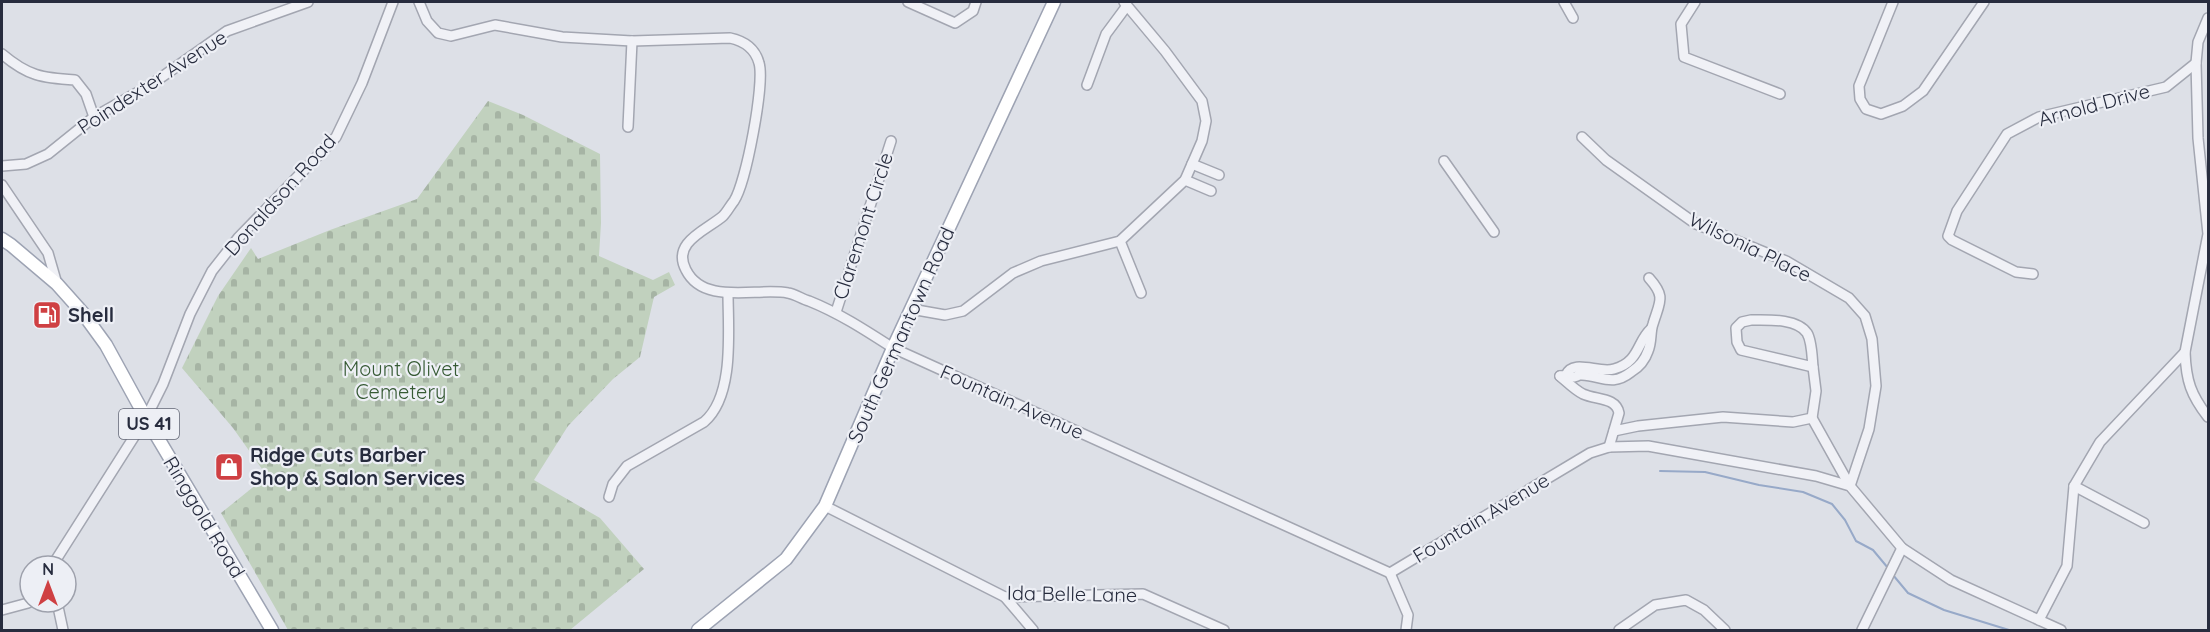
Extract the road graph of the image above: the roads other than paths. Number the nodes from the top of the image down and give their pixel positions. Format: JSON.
{"nodes":[{"id":1,"x":308,"y":2,"type":"edge"},
{"id":2,"x":393,"y":2,"type":"edge"},
{"id":3,"x":419,"y":2,"type":"edge"},
{"id":4,"x":908,"y":2,"type":"edge"},
{"id":5,"x":976,"y":2,"type":"edge"},
{"id":6,"x":1054,"y":2,"type":"edge"},
{"id":7,"x":1564,"y":2,"type":"edge"},
{"id":8,"x":1695,"y":2,"type":"edge"},
{"id":9,"x":1893,"y":2,"type":"edge"},
{"id":10,"x":1984,"y":2,"type":"edge"},
{"id":11,"x":1125,"y":4,"type":"edge"},
{"id":12,"x":1573,"y":18,"type":"dead end"},
{"id":13,"x":2208,"y":18,"type":"edge"},
{"id":14,"x":632,"y":41,"type":"junction"},
{"id":15,"x":2,"y":54,"type":"edge"},
{"id":16,"x":2196,"y":63,"type":"junction"},
{"id":17,"x":1087,"y":85,"type":"dead end"},
{"id":18,"x":1780,"y":94,"type":"dead end"},
{"id":19,"x":94,"y":117,"type":"junction"},
{"id":20,"x":628,"y":127,"type":"dead end"},
{"id":21,"x":1582,"y":136,"type":"dead end"},
{"id":22,"x":891,"y":141,"type":"dead end"},
{"id":23,"x":1444,"y":161,"type":"dead end"},
{"id":24,"x":1192,"y":164,"type":"junction"},
{"id":25,"x":2,"y":166,"type":"edge"},
{"id":26,"x":1219,"y":175,"type":"dead end"},
{"id":27,"x":1185,"y":180,"type":"junction"},
{"id":28,"x":2,"y":185,"type":"edge"},
{"id":29,"x":1211,"y":191,"type":"dead end"},
{"id":30,"x":1494,"y":232,"type":"dead end"},
{"id":31,"x":2208,"y":234,"type":"edge"},
{"id":32,"x":2,"y":239,"type":"edge"},
{"id":33,"x":1120,"y":241,"type":"junction"},
{"id":34,"x":2033,"y":274,"type":"dead end"},
{"id":35,"x":1649,"y":278,"type":"dead end"},
{"id":36,"x":57,"y":284,"type":"junction"},
{"id":37,"x":728,"y":293,"type":"junction"},
{"id":38,"x":1141,"y":293,"type":"dead end"},
{"id":39,"x":911,"y":309,"type":"junction"},
{"id":40,"x":836,"y":312,"type":"junction"},
{"id":41,"x":893,"y":348,"type":"junction"},
{"id":42,"x":2185,"y":352,"type":"junction"},
{"id":43,"x":1813,"y":367,"type":"junction"},
{"id":44,"x":2208,"y":417,"type":"edge"},
{"id":45,"x":146,"y":418,"type":"junction"},
{"id":46,"x":1812,"y":418,"type":"junction"},
{"id":47,"x":1614,"y":431,"type":"junction"},
{"id":48,"x":1608,"y":447,"type":"junction"},
{"id":49,"x":1850,"y":486,"type":"junction"},
{"id":50,"x":2074,"y":486,"type":"junction"},
{"id":51,"x":609,"y":497,"type":"dead end"},
{"id":52,"x":825,"y":506,"type":"junction"},
{"id":53,"x":2144,"y":523,"type":"dead end"},
{"id":54,"x":1902,"y":548,"type":"junction"},
{"id":55,"x":60,"y":554,"type":"edge"},
{"id":56,"x":1390,"y":573,"type":"junction"},
{"id":57,"x":1005,"y":597,"type":"junction"},
{"id":58,"x":18,"y":606,"type":"edge"},
{"id":59,"x":2,"y":610,"type":"edge"},
{"id":60,"x":60,"y":614,"type":"edge"},
{"id":61,"x":2039,"y":620,"type":"junction"},
{"id":62,"x":63,"y":630,"type":"edge"},
{"id":63,"x":272,"y":630,"type":"edge"},
{"id":64,"x":698,"y":630,"type":"edge"},
{"id":65,"x":1033,"y":630,"type":"edge"},
{"id":66,"x":1224,"y":630,"type":"edge"},
{"id":67,"x":1406,"y":630,"type":"edge"},
{"id":68,"x":1619,"y":630,"type":"edge"},
{"id":69,"x":1725,"y":630,"type":"edge"},
{"id":70,"x":1862,"y":630,"type":"edge"},
{"id":71,"x":2061,"y":630,"type":"edge"}],
"edges":[{"from":1,"to":19,"type":"street","name":"Poindexter Avenue"},
{"from":2,"to":45,"type":"street","name":"Donaldson Road"},
{"from":3,"to":14,"type":"street"},
{"from":4,"to":5,"type":"street"},
{"from":6,"to":39,"type":"main road","name":"South Germantown Road"},
{"from":7,"to":12,"type":"street"},
{"from":8,"to":18,"type":"street"},
{"from":9,"to":10,"type":"street"},
{"from":11,"to":17,"type":"street"},
{"from":11,"to":24,"type":"street"},
{"from":13,"to":16,"type":"street"},
{"from":14,"to":20,"type":"street"},
{"from":14,"to":37,"type":"street","name":"Fountain Avenue"},
{"from":15,"to":19,"type":"street"},
{"from":16,"to":31,"type":"street"},
{"from":16,"to":34,"type":"street","name":"Arnold Drive"},
{"from":19,"to":25,"type":"street","name":"Poindexter Avenue"},
{"from":21,"to":49,"type":"street","name":"Wilsonia Place"},
{"from":22,"to":40,"type":"street","name":"Claremont Circle"},
{"from":23,"to":30,"type":"street"},
{"from":24,"to":26,"type":"street"},
{"from":24,"to":27,"type":"street"},
{"from":27,"to":29,"type":"street"},
{"from":27,"to":33,"type":"street"},
{"from":28,"to":36,"type":"street"},
{"from":31,"to":42,"type":"street"},
{"from":32,"to":36,"type":"main road","name":"Ringgold Road","number":"US 41"},
{"from":33,"to":38,"type":"street"},
{"from":33,"to":39,"type":"street"},
{"from":35,"to":47,"type":"street"},
{"from":36,"to":45,"type":"main road","name":"Ringgold Road","number":"US 41"},
{"from":37,"to":40,"type":"street","name":"Fountain Avenue"},
{"from":37,"to":51,"type":"street"},
{"from":39,"to":41,"type":"main road","name":"South Germantown Road"},
{"from":40,"to":41,"type":"street","name":"Fountain Avenue"},
{"from":41,"to":52,"type":"main road","name":"South Germantown Road"},
{"from":41,"to":56,"type":"street","name":"Fountain Avenue"},
{"from":42,"to":44,"type":"street"},
{"from":42,"to":50,"type":"street"},
{"from":43,"to":43,"type":"street"},
{"from":43,"to":46,"type":"street"},
{"from":45,"to":55,"type":"street","name":"Donaldson Road"},
{"from":45,"to":63,"type":"main road","name":"Ringgold Road","number":"US 41"},
{"from":46,"to":47,"type":"street"},
{"from":46,"to":49,"type":"street"},
{"from":47,"to":48,"type":"street"},
{"from":48,"to":49,"type":"street","name":"Fountain Avenue"},
{"from":48,"to":56,"type":"street","name":"Fountain Avenue"},
{"from":49,"to":54,"type":"street"},
{"from":50,"to":53,"type":"street"},
{"from":50,"to":61,"type":"street"},
{"from":52,"to":57,"type":"street","name":"Ida Belle Lane"},
{"from":52,"to":64,"type":"main road","name":"South Germantown Road"},
{"from":54,"to":61,"type":"street"},
{"from":54,"to":70,"type":"street"},
{"from":56,"to":67,"type":"street"},
{"from":57,"to":65,"type":"street"},
{"from":57,"to":66,"type":"street","name":"Ida Belle Lane"},
{"from":58,"to":59,"type":"street"},
{"from":60,"to":62,"type":"street"},
{"from":61,"to":71,"type":"street"},
{"from":68,"to":69,"type":"street"}]}
